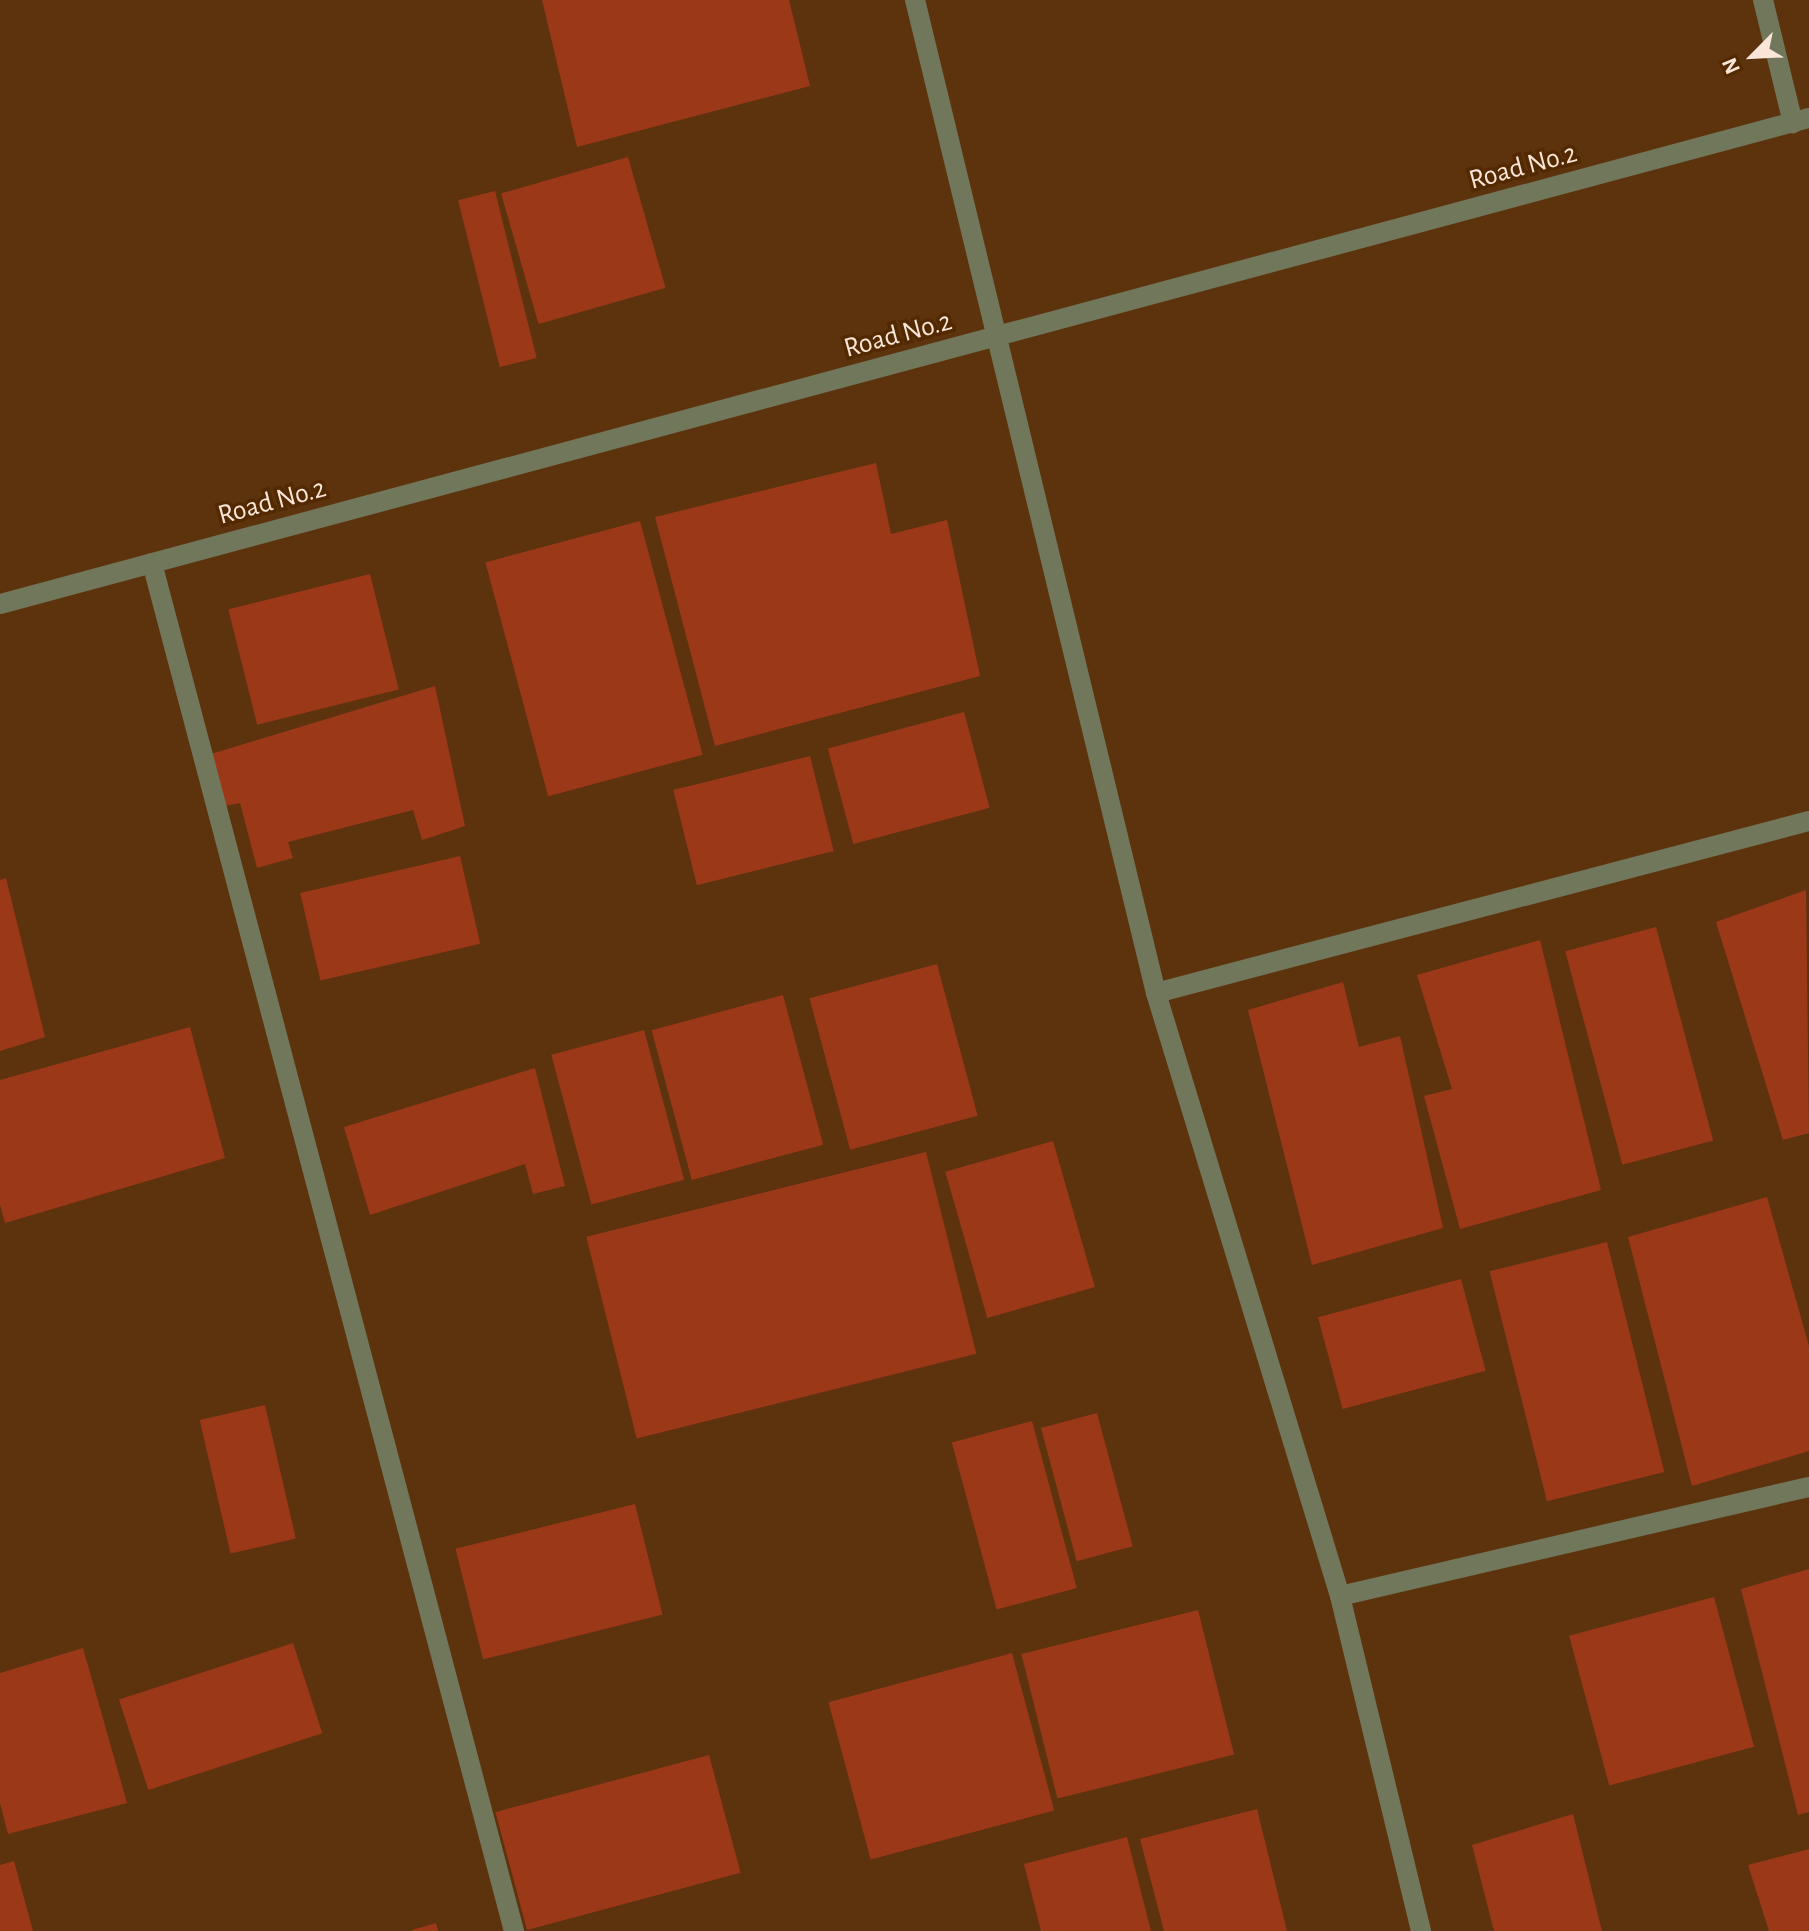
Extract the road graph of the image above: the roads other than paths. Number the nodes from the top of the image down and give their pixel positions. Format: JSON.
{"nodes":[{"id":1,"x":915,"y":0,"type":"edge"},
{"id":2,"x":1763,"y":0,"type":"edge"},
{"id":3,"x":1801,"y":120,"type":"edge"},
{"id":4,"x":996,"y":338,"type":"junction"},
{"id":5,"x":152,"y":563,"type":"junction"},
{"id":6,"x":0,"y":604,"type":"edge"},
{"id":7,"x":1809,"y":821,"type":"edge"},
{"id":8,"x":1156,"y":993,"type":"junction"},
{"id":9,"x":1809,"y":1487,"type":"edge"},
{"id":10,"x":1340,"y":1596,"type":"junction"},
{"id":11,"x":514,"y":1931,"type":"edge"},
{"id":12,"x":1421,"y":1931,"type":"edge"}],
"edges":[{"from":1,"to":4,"type":"street"},
{"from":2,"to":3,"type":"street"},
{"from":3,"to":4,"type":"street","name":"Road No.2"},
{"from":4,"to":5,"type":"street","name":"Road No.2"},
{"from":4,"to":8,"type":"street"},
{"from":5,"to":6,"type":"street","name":"Road No.2"},
{"from":5,"to":11,"type":"street"},
{"from":7,"to":8,"type":"street"},
{"from":8,"to":10,"type":"street"},
{"from":9,"to":10,"type":"street"},
{"from":10,"to":12,"type":"street"}]}
